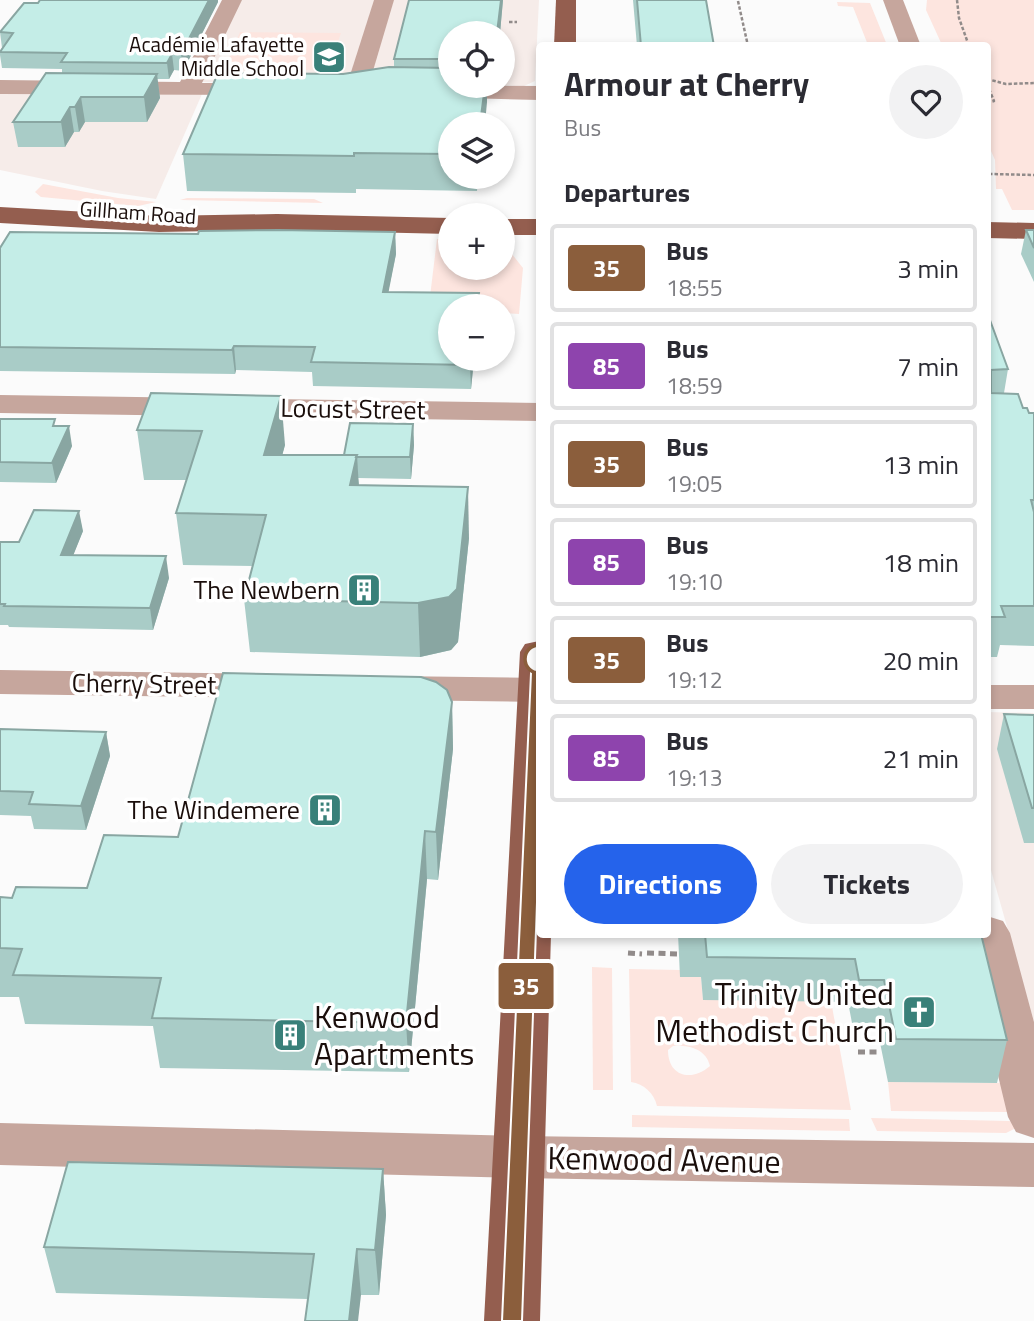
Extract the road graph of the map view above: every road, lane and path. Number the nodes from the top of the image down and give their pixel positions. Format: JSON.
{"nodes":[{"id":1,"x":232,"y":0,"type":"edge"},
{"id":2,"x":384,"y":0,"type":"edge"},
{"id":3,"x":566,"y":0,"type":"edge"},
{"id":4,"x":892,"y":0,"type":"edge"},
{"id":5,"x":957,"y":0,"type":"edge"},
{"id":6,"x":738,"y":1,"type":"edge"},
{"id":7,"x":565,"y":42,"type":"edge"},
{"id":8,"x":747,"y":42,"type":"edge"},
{"id":9,"x":909,"y":42,"type":"edge"},
{"id":10,"x":968,"y":42,"type":"edge"},
{"id":11,"x":991,"y":80,"type":"edge"},
{"id":12,"x":1034,"y":83,"type":"edge"},
{"id":13,"x":1006,"y":84,"type":"junction"},
{"id":14,"x":0,"y":87,"type":"edge"},
{"id":15,"x":991,"y":88,"type":"edge"},
{"id":16,"x":188,"y":89,"type":"junction"},
{"id":17,"x":288,"y":90,"type":"edge"},
{"id":18,"x":328,"y":91,"type":"edge"},
{"id":19,"x":356,"y":91,"type":"junction"},
{"id":20,"x":379,"y":92,"type":"edge"},
{"id":21,"x":419,"y":92,"type":"edge"},
{"id":22,"x":536,"y":93,"type":"edge"},
{"id":23,"x":991,"y":174,"type":"edge"},
{"id":24,"x":1034,"y":176,"type":"edge"},
{"id":25,"x":0,"y":201,"type":"edge"},
{"id":26,"x":0,"y":215,"type":"edge"},
{"id":27,"x":277,"y":222,"type":"junction"},
{"id":28,"x":438,"y":226,"type":"edge"},
{"id":29,"x":515,"y":227,"type":"edge"},
{"id":30,"x":536,"y":227,"type":"edge"},
{"id":31,"x":991,"y":229,"type":"edge"},
{"id":32,"x":1034,"y":231,"type":"edge"},
{"id":33,"x":0,"y":404,"type":"edge"},
{"id":34,"x":536,"y":412,"type":"edge"},
{"id":35,"x":536,"y":677,"type":"edge"},
{"id":36,"x":0,"y":682,"type":"edge"},
{"id":37,"x":309,"y":687,"type":"edge"},
{"id":38,"x":351,"y":687,"type":"edge"},
{"id":39,"x":991,"y":697,"type":"edge"},
{"id":40,"x":1034,"y":697,"type":"edge"},
{"id":41,"x":536,"y":728,"type":"edge"},
{"id":42,"x":988,"y":938,"type":"edge"},
{"id":43,"x":628,"y":953,"type":"dead end"},
{"id":44,"x":679,"y":954,"type":"dead end"},
{"id":45,"x":858,"y":1052,"type":"dead end"},
{"id":46,"x":879,"y":1052,"type":"dead end"},
{"id":47,"x":1034,"y":1116,"type":"edge"},
{"id":48,"x":0,"y":1144,"type":"edge"},
{"id":49,"x":519,"y":1157,"type":"junction"},
{"id":50,"x":1034,"y":1165,"type":"edge"},
{"id":51,"x":512,"y":1321,"type":"edge"}],
"edges":[{"from":1,"to":16,"type":"street"},
{"from":2,"to":19,"type":"street"},
{"from":3,"to":7,"type":"main road"},
{"from":4,"to":9,"type":"street"},
{"from":5,"to":10,"type":"path"},
{"from":6,"to":8,"type":"path"},
{"from":11,"to":13,"type":"path"},
{"from":12,"to":13,"type":"path"},
{"from":13,"to":15,"type":"path"},
{"from":14,"to":16,"type":"street"},
{"from":16,"to":17,"type":"street"},
{"from":18,"to":19,"type":"street"},
{"from":19,"to":20,"type":"street"},
{"from":21,"to":22,"type":"street"},
{"from":23,"to":24,"type":"path"},
{"from":25,"to":27,"type":"main road","name":"Gillham Road"},
{"from":26,"to":27,"type":"main road","name":"Gillham Road"},
{"from":27,"to":28,"type":"main road","name":"Gillham Road"},
{"from":29,"to":30,"type":"main road"},
{"from":31,"to":32,"type":"main road"},
{"from":33,"to":34,"type":"street","name":"Locust Street"},
{"from":35,"to":38,"type":"street"},
{"from":36,"to":37,"type":"street","name":"Cherry Street"},
{"from":39,"to":40,"type":"street"},
{"from":41,"to":49,"type":"main road"},
{"from":42,"to":47,"type":"street"},
{"from":43,"to":44,"type":"path"},
{"from":45,"to":46,"type":"path"},
{"from":48,"to":49,"type":"street","name":"Kenwood Avenue"},
{"from":49,"to":50,"type":"street","name":"Kenwood Avenue"},
{"from":49,"to":51,"type":"main road"}]}
